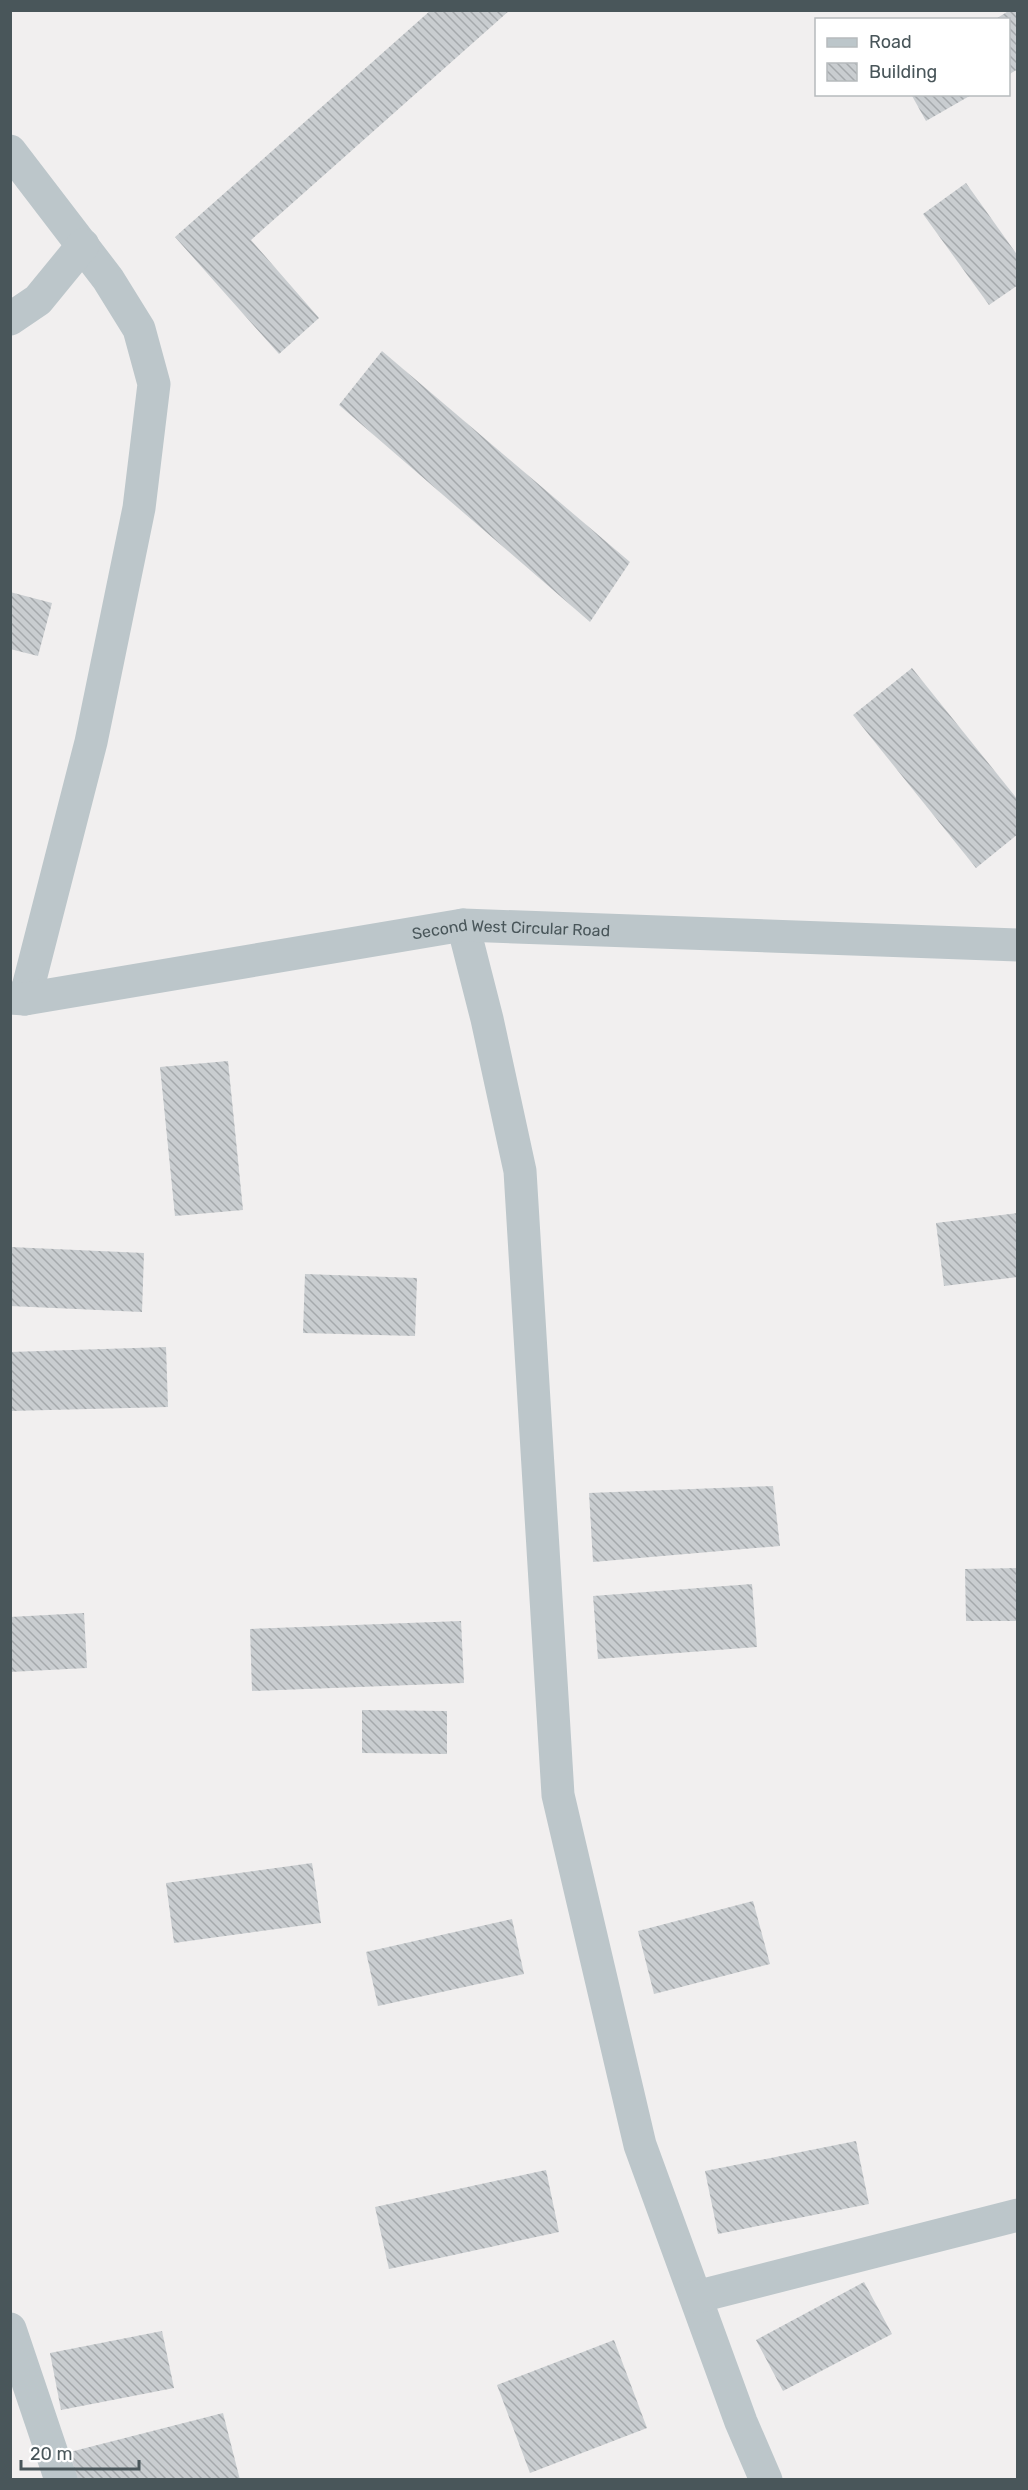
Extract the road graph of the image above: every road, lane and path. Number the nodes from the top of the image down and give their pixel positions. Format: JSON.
{"nodes":[{"id":1,"x":10,"y":151,"type":"edge"},
{"id":2,"x":83,"y":245,"type":"junction"},
{"id":3,"x":10,"y":319,"type":"edge"},
{"id":4,"x":463,"y":925,"type":"junction"},
{"id":5,"x":1017,"y":945,"type":"edge"},
{"id":6,"x":18,"y":998,"type":"edge"},
{"id":7,"x":1017,"y":2215,"type":"edge"},
{"id":8,"x":696,"y":2297,"type":"junction"},
{"id":9,"x":10,"y":2329,"type":"edge"},
{"id":10,"x":61,"y":2480,"type":"edge"},
{"id":11,"x":766,"y":2480,"type":"edge"}],
"edges":[{"from":1,"to":2,"type":"street"},
{"from":2,"to":3,"type":"street"},
{"from":2,"to":6,"type":"street"},
{"from":4,"to":5,"type":"street","name":"Second West Circular Road"},
{"from":4,"to":6,"type":"street","name":"Second West Circular Road"},
{"from":4,"to":8,"type":"street"},
{"from":7,"to":8,"type":"street"},
{"from":8,"to":11,"type":"street"},
{"from":9,"to":10,"type":"street"}]}
